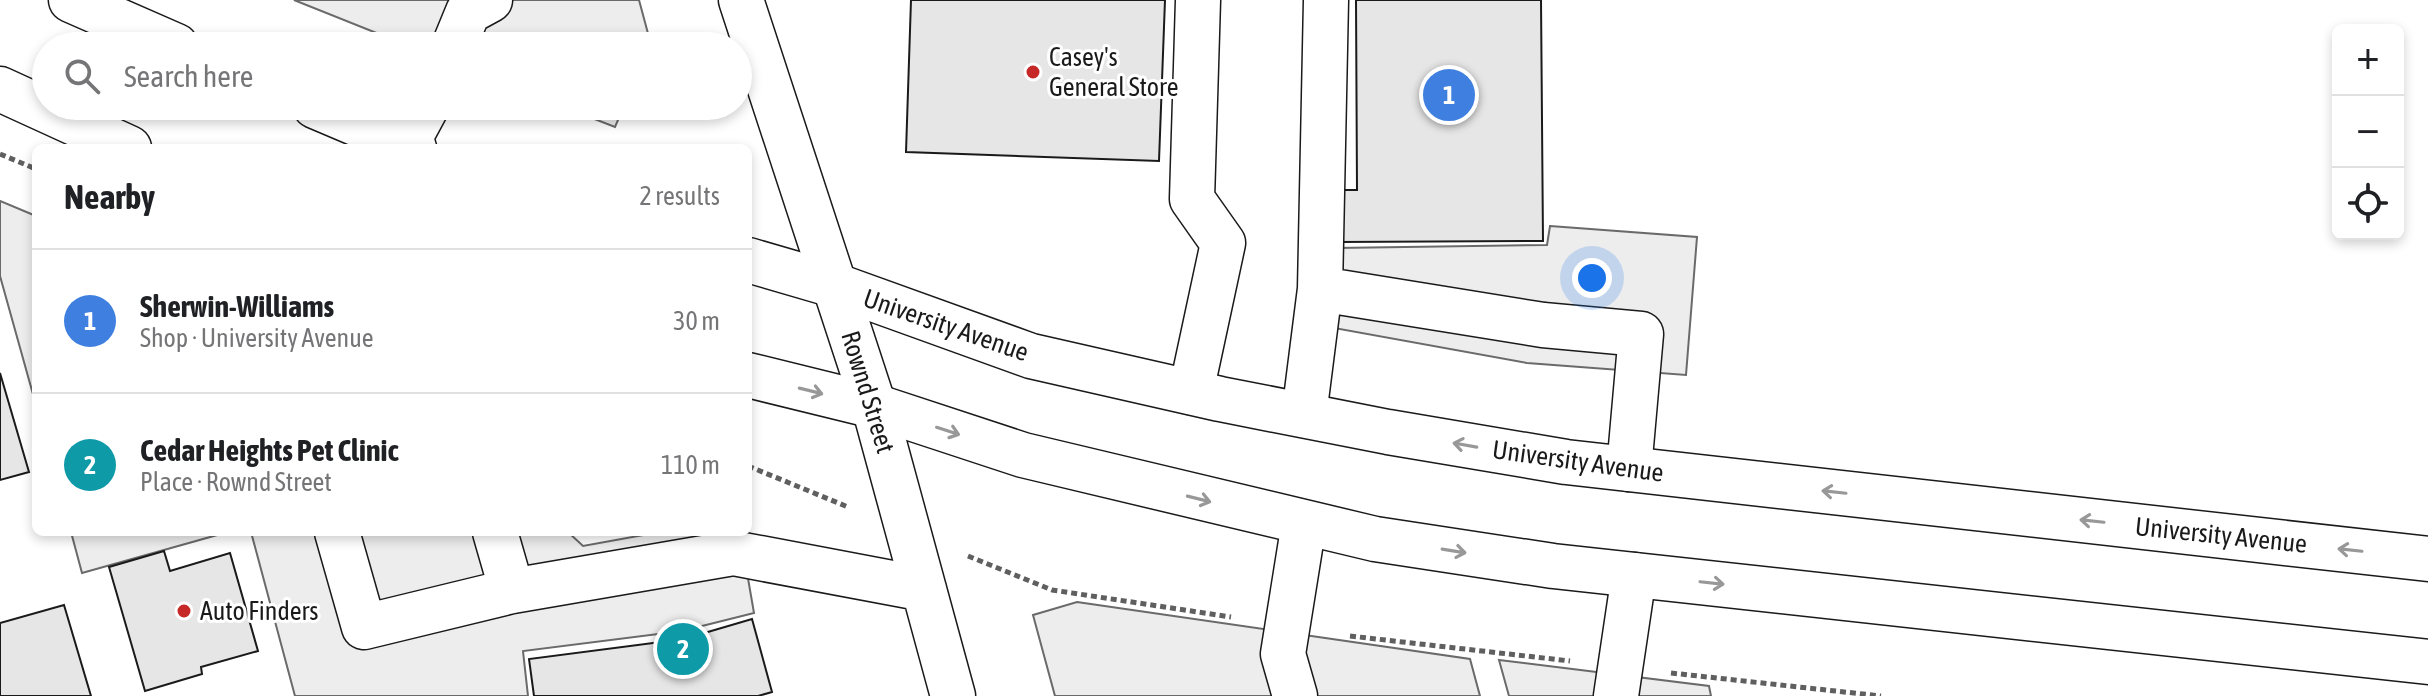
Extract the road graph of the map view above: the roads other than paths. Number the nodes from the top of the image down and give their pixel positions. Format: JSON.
{"nodes":[{"id":1,"x":71,"y":0,"type":"edge"},
{"id":2,"x":490,"y":0,"type":"edge"},
{"id":3,"x":741,"y":0,"type":"edge"},
{"id":4,"x":1198,"y":0,"type":"edge"},
{"id":5,"x":1326,"y":0,"type":"edge"},
{"id":6,"x":144,"y":32,"type":"edge"},
{"id":7,"x":460,"y":32,"type":"edge"},
{"id":8,"x":751,"y":32,"type":"edge"},
{"id":9,"x":752,"y":34,"type":"edge"},
{"id":10,"x":0,"y":89,"type":"edge"},
{"id":11,"x":32,"y":104,"type":"edge"},
{"id":12,"x":68,"y":120,"type":"edge"},
{"id":13,"x":348,"y":120,"type":"edge"},
{"id":14,"x":421,"y":120,"type":"edge"},
{"id":15,"x":120,"y":144,"type":"edge"},
{"id":16,"x":405,"y":144,"type":"edge"},
{"id":17,"x":411,"y":144,"type":"edge"},
{"id":18,"x":752,"y":261,"type":"edge"},
{"id":19,"x":834,"y":285,"type":"junction"},
{"id":20,"x":1320,"y":289,"type":"junction"},
{"id":21,"x":752,"y":376,"type":"edge"},
{"id":22,"x":1191,"y":392,"type":"junction"},
{"id":23,"x":874,"y":406,"type":"junction"},
{"id":24,"x":1304,"y":415,"type":"junction"},
{"id":25,"x":1629,"y":469,"type":"junction"},
{"id":26,"x":1304,"y":523,"type":"junction"},
{"id":27,"x":338,"y":536,"type":"edge"},
{"id":28,"x":496,"y":536,"type":"edge"},
{"id":29,"x":2428,"y":559,"type":"edge"},
{"id":30,"x":1634,"y":575,"type":"junction"},
{"id":31,"x":924,"y":589,"type":"junction"},
{"id":32,"x":512,"y":591,"type":"junction"},
{"id":33,"x":2428,"y":662,"type":"edge"},
{"id":34,"x":953,"y":696,"type":"edge"},
{"id":35,"x":1295,"y":696,"type":"edge"},
{"id":36,"x":1616,"y":696,"type":"edge"}],
"edges":[{"from":1,"to":6,"type":"main road"},
{"from":2,"to":7,"type":"main road"},
{"from":3,"to":8,"type":"main road","name":"Rownd Street"},
{"from":4,"to":22,"type":"main road"},
{"from":5,"to":20,"type":"main road"},
{"from":9,"to":19,"type":"main road","name":"Rownd Street"},
{"from":10,"to":11,"type":"main road"},
{"from":12,"to":15,"type":"main road"},
{"from":13,"to":16,"type":"main road"},
{"from":14,"to":17,"type":"main road"},
{"from":18,"to":19,"type":"main road","name":"University Avenue"},
{"from":19,"to":22,"type":"main road","name":"University Avenue"},
{"from":19,"to":23,"type":"main road","name":"Rownd Street"},
{"from":20,"to":24,"type":"main road"},
{"from":20,"to":25,"type":"main road"},
{"from":21,"to":23,"type":"main road","one_way":true},
{"from":22,"to":24,"type":"main road","name":"University Avenue"},
{"from":23,"to":26,"type":"main road","one_way":true},
{"from":23,"to":31,"type":"main road","name":"Rownd Street"},
{"from":25,"to":24,"type":"main road","name":"University Avenue","one_way":true},
{"from":29,"to":25,"type":"main road","name":"University Avenue","one_way":true},
{"from":26,"to":30,"type":"main road","one_way":true},
{"from":26,"to":35,"type":"main road"},
{"from":27,"to":32,"type":"main road"},
{"from":28,"to":32,"type":"main road"},
{"from":30,"to":33,"type":"main road","one_way":true},
{"from":30,"to":36,"type":"main road"},
{"from":31,"to":32,"type":"main road"},
{"from":31,"to":34,"type":"main road","name":"Rownd Street"}]}
